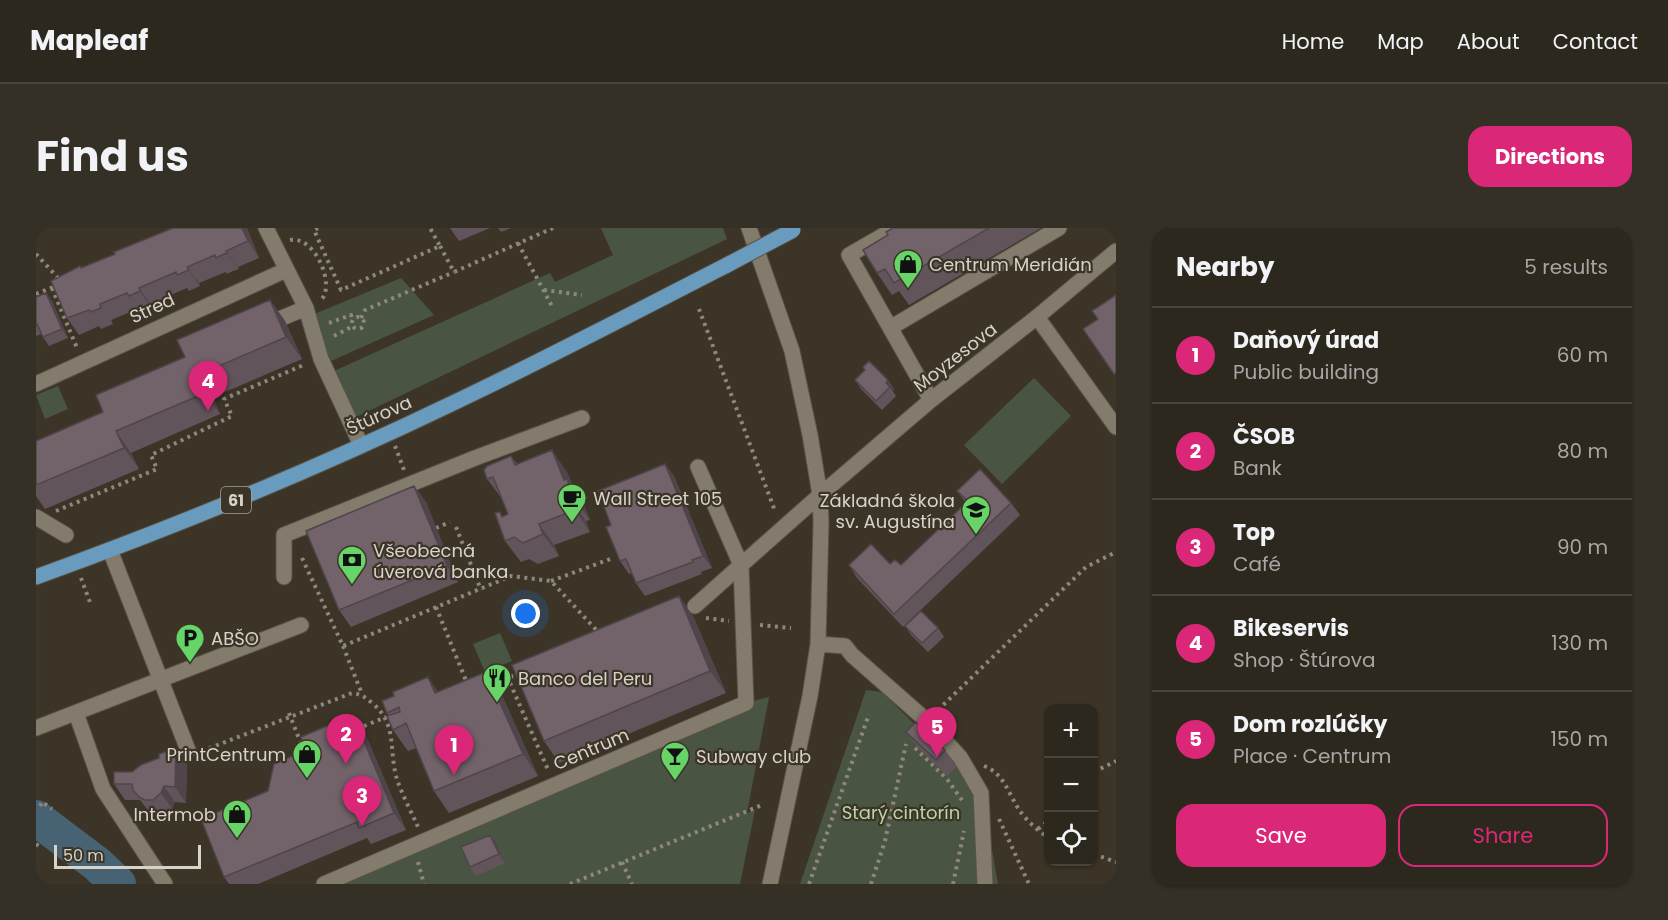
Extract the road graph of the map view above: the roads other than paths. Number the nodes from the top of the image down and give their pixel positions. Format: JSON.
{"nodes":[{"id":1,"x":266,"y":228,"type":"edge"},
{"id":2,"x":748,"y":228,"type":"edge"},
{"id":3,"x":896,"y":228,"type":"edge"},
{"id":4,"x":1059,"y":228,"type":"edge"},
{"id":5,"x":794,"y":229,"type":"edge"},
{"id":6,"x":1116,"y":251,"type":"edge"},
{"id":7,"x":286,"y":270,"type":"junction"},
{"id":8,"x":310,"y":306,"type":"junction"},
{"id":9,"x":1037,"y":316,"type":"junction"},
{"id":10,"x":890,"y":328,"type":"junction"},
{"id":11,"x":254,"y":330,"type":"edge"},
{"id":12,"x":36,"y":384,"type":"edge"},
{"id":13,"x":931,"y":400,"type":"junction"},
{"id":14,"x":582,"y":418,"type":"dead end"},
{"id":15,"x":1116,"y":427,"type":"edge"},
{"id":16,"x":361,"y":444,"type":"junction"},
{"id":17,"x":698,"y":467,"type":"dead end"},
{"id":18,"x":820,"y":495,"type":"junction"},
{"id":19,"x":36,"y":518,"type":"edge"},
{"id":20,"x":66,"y":535,"type":"dead end"},
{"id":21,"x":110,"y":550,"type":"junction"},
{"id":22,"x":741,"y":565,"type":"junction"},
{"id":23,"x":36,"y":577,"type":"edge"},
{"id":24,"x":284,"y":577,"type":"dead end"},
{"id":25,"x":695,"y":606,"type":"dead end"},
{"id":26,"x":301,"y":625,"type":"dead end"},
{"id":27,"x":818,"y":644,"type":"junction"},
{"id":28,"x":161,"y":681,"type":"junction"},
{"id":29,"x":76,"y":713,"type":"junction"},
{"id":30,"x":36,"y":728,"type":"edge"},
{"id":31,"x":188,"y":750,"type":"dead end"},
{"id":32,"x":165,"y":884,"type":"edge"},
{"id":33,"x":324,"y":884,"type":"edge"},
{"id":34,"x":770,"y":884,"type":"edge"},
{"id":35,"x":985,"y":884,"type":"edge"}],
"edges":[{"from":1,"to":7,"type":"street"},
{"from":2,"to":18,"type":"street"},
{"from":3,"to":10,"type":"street"},
{"from":4,"to":10,"type":"street"},
{"from":5,"to":16,"type":"main road","name":"Štúrova","number":"61","bridge":true},
{"from":6,"to":9,"type":"street","name":"Moyzesova"},
{"from":7,"to":8,"type":"street"},
{"from":7,"to":12,"type":"street","name":"Stred"},
{"from":8,"to":11,"type":"street"},
{"from":8,"to":16,"type":"street"},
{"from":9,"to":13,"type":"street","name":"Moyzesova"},
{"from":9,"to":15,"type":"street"},
{"from":10,"to":13,"type":"street"},
{"from":13,"to":18,"type":"street","name":"Moyzesova"},
{"from":14,"to":24,"type":"street"},
{"from":16,"to":21,"type":"main road","name":"Štúrova","number":"61"},
{"from":17,"to":22,"type":"street","name":"Centrum"},
{"from":18,"to":22,"type":"street"},
{"from":18,"to":27,"type":"street"},
{"from":19,"to":20,"type":"street"},
{"from":21,"to":23,"type":"main road","name":"Štúrova","number":"61"},
{"from":21,"to":28,"type":"street"},
{"from":22,"to":25,"type":"street"},
{"from":22,"to":33,"type":"street","name":"Centrum"},
{"from":26,"to":28,"type":"street"},
{"from":27,"to":34,"type":"street"},
{"from":27,"to":35,"type":"street"},
{"from":28,"to":29,"type":"street"},
{"from":28,"to":31,"type":"street"},
{"from":29,"to":30,"type":"street"},
{"from":29,"to":32,"type":"street"}]}
